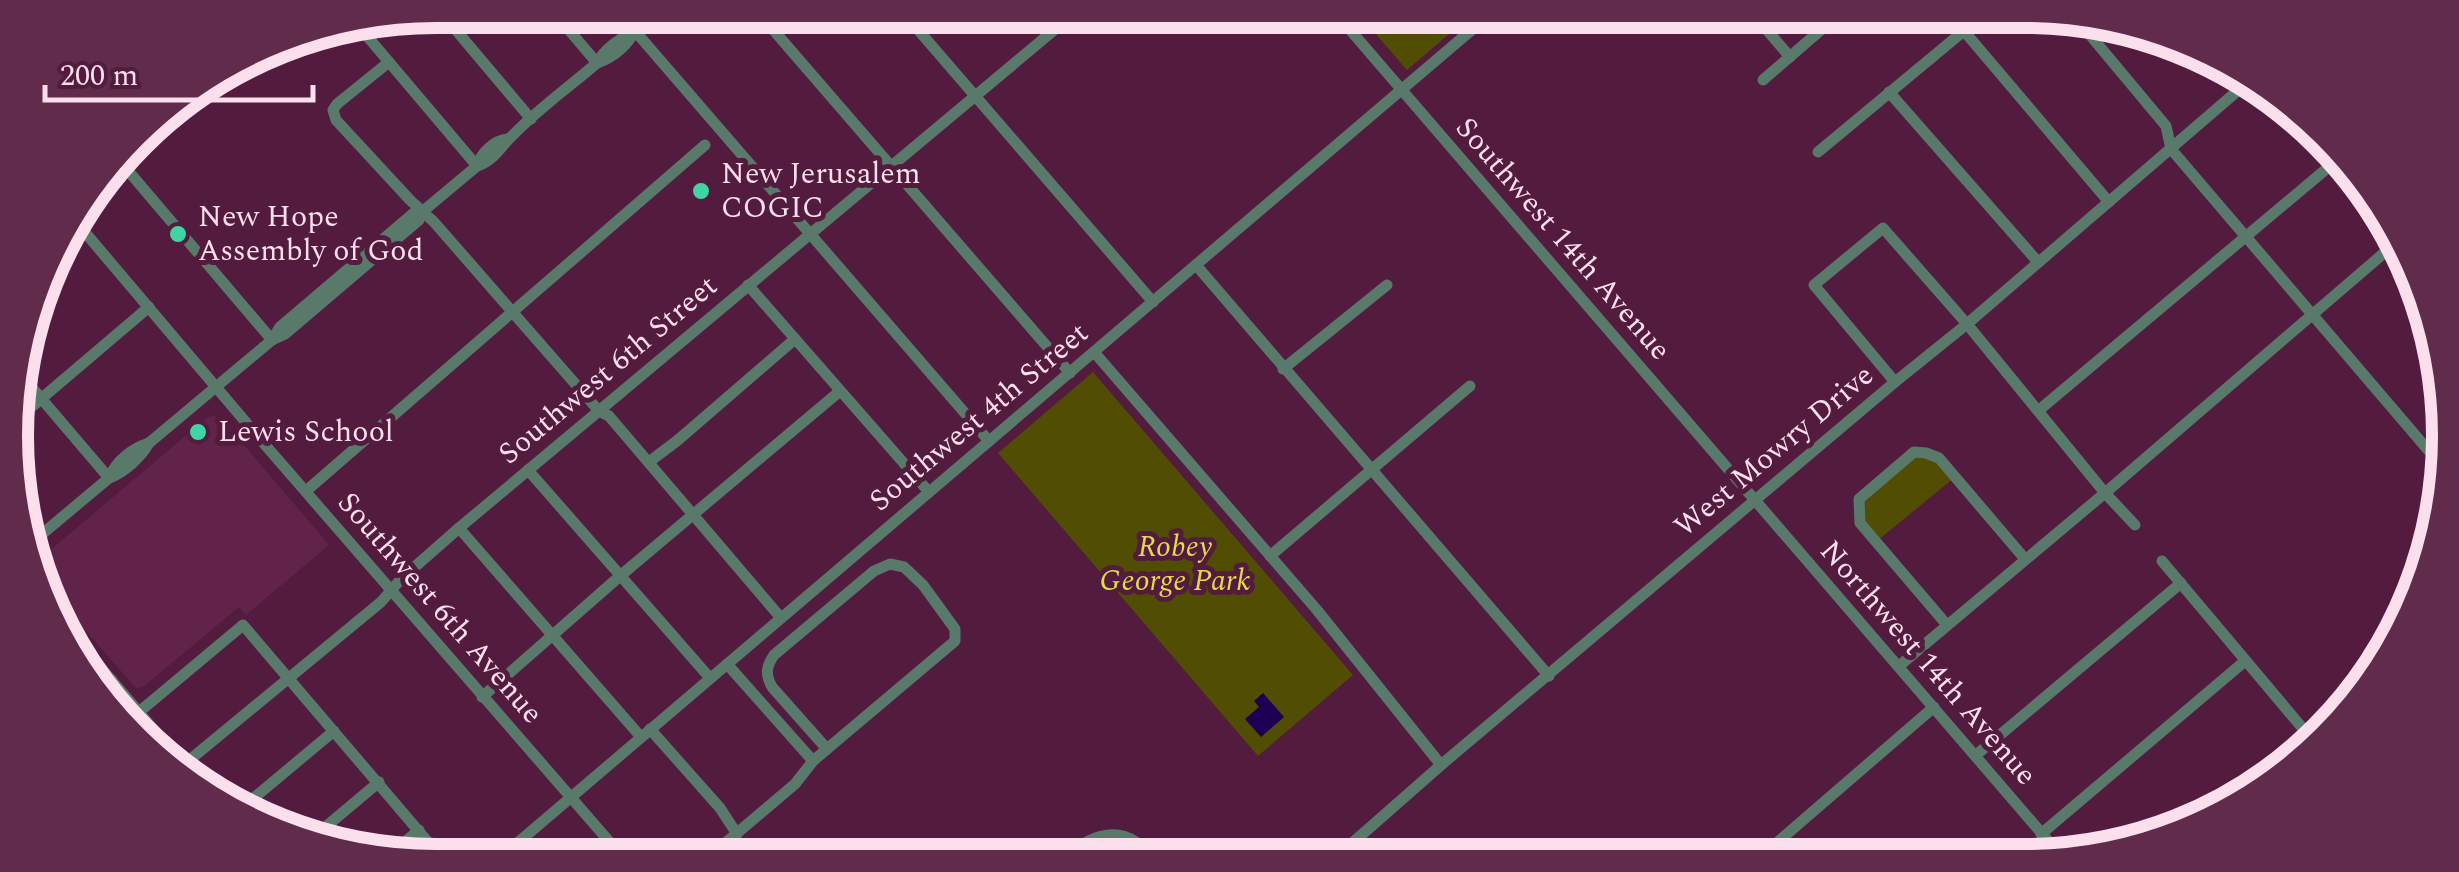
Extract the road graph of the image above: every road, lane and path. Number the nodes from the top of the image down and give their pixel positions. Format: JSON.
{"nodes":[{"id":1,"x":454,"y":28,"type":"edge"},
{"id":2,"x":567,"y":28,"type":"edge"},
{"id":3,"x":639,"y":28,"type":"edge"},
{"id":4,"x":772,"y":28,"type":"edge"},
{"id":5,"x":916,"y":28,"type":"edge"},
{"id":6,"x":1056,"y":28,"type":"edge"},
{"id":7,"x":1349,"y":28,"type":"edge"},
{"id":8,"x":1474,"y":28,"type":"edge"},
{"id":9,"x":1765,"y":28,"type":"edge"},
{"id":10,"x":1823,"y":28,"type":"edge"},
{"id":11,"x":1968,"y":28,"type":"edge"},
{"id":12,"x":635,"y":31,"type":"junction"},
{"id":13,"x":1964,"y":31,"type":"junction"},
{"id":14,"x":2088,"y":33,"type":"edge"},
{"id":15,"x":365,"y":34,"type":"edge"},
{"id":16,"x":1790,"y":57,"type":"junction"},
{"id":17,"x":389,"y":62,"type":"junction"},
{"id":18,"x":597,"y":63,"type":"junction"},
{"id":19,"x":1763,"y":80,"type":"dead end"},
{"id":20,"x":1402,"y":90,"type":"junction"},
{"id":21,"x":2239,"y":90,"type":"edge"},
{"id":22,"x":1888,"y":92,"type":"junction"},
{"id":23,"x":975,"y":96,"type":"junction"},
{"id":24,"x":531,"y":119,"type":"junction"},
{"id":25,"x":705,"y":146,"type":"dead end"},
{"id":26,"x":2171,"y":149,"type":"junction"},
{"id":27,"x":1818,"y":152,"type":"dead end"},
{"id":28,"x":476,"y":166,"type":"junction"},
{"id":29,"x":891,"y":166,"type":"junction"},
{"id":30,"x":2329,"y":166,"type":"edge"},
{"id":31,"x":127,"y":169,"type":"edge"},
{"id":32,"x":2109,"y":202,"type":"junction"},
{"id":33,"x":422,"y":212,"type":"junction"},
{"id":34,"x":83,"y":231,"type":"edge"},
{"id":35,"x":809,"y":234,"type":"junction"},
{"id":36,"x":2245,"y":238,"type":"junction"},
{"id":37,"x":2387,"y":251,"type":"edge"},
{"id":38,"x":2038,"y":262,"type":"junction"},
{"id":39,"x":1196,"y":265,"type":"junction"},
{"id":40,"x":748,"y":285,"type":"junction"},
{"id":41,"x":1387,"y":285,"type":"dead end"},
{"id":42,"x":1153,"y":302,"type":"junction"},
{"id":43,"x":148,"y":307,"type":"junction"},
{"id":44,"x":512,"y":313,"type":"junction"},
{"id":45,"x":2312,"y":314,"type":"junction"},
{"id":46,"x":1967,"y":324,"type":"junction"},
{"id":47,"x":795,"y":339,"type":"junction"},
{"id":48,"x":272,"y":340,"type":"junction"},
{"id":49,"x":1094,"y":352,"type":"junction"},
{"id":50,"x":1284,"y":369,"type":"junction"},
{"id":51,"x":1070,"y":372,"type":"junction"},
{"id":52,"x":1894,"y":382,"type":"junction"},
{"id":53,"x":31,"y":386,"type":"edge"},
{"id":54,"x":1470,"y":386,"type":"dead end"},
{"id":55,"x":216,"y":387,"type":"junction"},
{"id":56,"x":840,"y":391,"type":"junction"},
{"id":57,"x":41,"y":398,"type":"junction"},
{"id":58,"x":28,"y":410,"type":"edge"},
{"id":59,"x":599,"y":411,"type":"junction"},
{"id":60,"x":2038,"y":411,"type":"junction"},
{"id":61,"x":989,"y":442,"type":"junction"},
{"id":62,"x":2431,"y":454,"type":"edge"},
{"id":63,"x":649,"y":462,"type":"junction"},
{"id":64,"x":528,"y":470,"type":"junction"},
{"id":65,"x":1372,"y":471,"type":"junction"},
{"id":66,"x":109,"y":478,"type":"junction"},
{"id":67,"x":306,"y":491,"type":"junction"},
{"id":68,"x":929,"y":492,"type":"junction"},
{"id":69,"x":2105,"y":493,"type":"junction"},
{"id":70,"x":1754,"y":500,"type":"junction"},
{"id":71,"x":694,"y":515,"type":"junction"},
{"id":72,"x":2135,"y":525,"type":"dead end"},
{"id":73,"x":459,"y":528,"type":"junction"},
{"id":74,"x":40,"y":537,"type":"edge"},
{"id":75,"x":1270,"y":556,"type":"junction"},
{"id":76,"x":2025,"y":559,"type":"junction"},
{"id":77,"x":2162,"y":560,"type":"dead end"},
{"id":78,"x":620,"y":576,"type":"junction"},
{"id":79,"x":2180,"y":583,"type":"junction"},
{"id":80,"x":391,"y":591,"type":"junction"},
{"id":81,"x":810,"y":594,"type":"junction"},
{"id":82,"x":825,"y":612,"type":"junction"},
{"id":83,"x":781,"y":618,"type":"junction"},
{"id":84,"x":1947,"y":625,"type":"junction"},
{"id":85,"x":551,"y":635,"type":"junction"},
{"id":86,"x":94,"y":659,"type":"edge"},
{"id":87,"x":2245,"y":661,"type":"junction"},
{"id":88,"x":728,"y":664,"type":"junction"},
{"id":89,"x":1898,"y":666,"type":"junction"},
{"id":90,"x":1549,"y":676,"type":"junction"},
{"id":91,"x":710,"y":678,"type":"junction"},
{"id":92,"x":112,"y":680,"type":"joint"},
{"id":93,"x":289,"y":680,"type":"junction"},
{"id":94,"x":482,"y":696,"type":"junction"},
{"id":95,"x":1934,"y":708,"type":"junction"},
{"id":96,"x":139,"y":712,"type":"junction"},
{"id":97,"x":145,"y":723,"type":"edge"},
{"id":98,"x":334,"y":731,"type":"junction"},
{"id":99,"x":2305,"y":731,"type":"edge"},
{"id":100,"x":646,"y":733,"type":"junction"},
{"id":101,"x":826,"y":749,"type":"junction"},
{"id":102,"x":1976,"y":755,"type":"junction"},
{"id":103,"x":189,"y":761,"type":"edge"},
{"id":104,"x":813,"y":762,"type":"junction"},
{"id":105,"x":1441,"y":765,"type":"junction"},
{"id":106,"x":379,"y":782,"type":"junction"},
{"id":107,"x":571,"y":797,"type":"junction"},
{"id":108,"x":251,"y":800,"type":"edge"},
{"id":109,"x":323,"y":829,"type":"edge"},
{"id":110,"x":419,"y":830,"type":"junction"},
{"id":111,"x":736,"y":834,"type":"junction"},
{"id":112,"x":2041,"y":834,"type":"junction"},
{"id":113,"x":404,"y":843,"type":"edge"},
{"id":114,"x":430,"y":844,"type":"edge"},
{"id":115,"x":516,"y":844,"type":"edge"},
{"id":116,"x":611,"y":844,"type":"edge"},
{"id":117,"x":725,"y":844,"type":"edge"},
{"id":118,"x":1082,"y":844,"type":"edge"},
{"id":119,"x":1139,"y":844,"type":"edge"},
{"id":120,"x":1355,"y":844,"type":"edge"},
{"id":121,"x":1775,"y":844,"type":"edge"},
{"id":122,"x":2050,"y":844,"type":"edge"}],
"edges":[{"from":1,"to":24,"type":"street"},
{"from":2,"to":18,"type":"street"},
{"from":3,"to":12,"type":"street"},
{"from":4,"to":29,"type":"street"},
{"from":5,"to":23,"type":"street"},
{"from":6,"to":23,"type":"street","name":"Southwest 6th Street"},
{"from":7,"to":20,"type":"street","name":"Southwest 14th Avenue"},
{"from":8,"to":20,"type":"street","name":"Southwest 4th Street"},
{"from":9,"to":16,"type":"street"},
{"from":10,"to":16,"type":"street"},
{"from":11,"to":13,"type":"street"},
{"from":12,"to":18,"type":"street"},
{"from":12,"to":35,"type":"street"},
{"from":13,"to":22,"type":"street"},
{"from":13,"to":32,"type":"street"},
{"from":14,"to":26,"type":"street"},
{"from":15,"to":17,"type":"street"},
{"from":16,"to":19,"type":"street"},
{"from":17,"to":28,"type":"street"},
{"from":17,"to":33,"type":"street"},
{"from":18,"to":24,"type":"street"},
{"from":20,"to":39,"type":"street","name":"Southwest 4th Street"},
{"from":20,"to":70,"type":"street","name":"Southwest 14th Avenue"},
{"from":21,"to":26,"type":"street","name":"West Mowry Drive"},
{"from":22,"to":27,"type":"street"},
{"from":22,"to":38,"type":"street"},
{"from":23,"to":29,"type":"street","name":"Southwest 6th Street"},
{"from":23,"to":42,"type":"street"},
{"from":24,"to":28,"type":"street"},
{"from":25,"to":44,"type":"street"},
{"from":26,"to":32,"type":"street","name":"West Mowry Drive"},
{"from":26,"to":36,"type":"street"},
{"from":28,"to":33,"type":"street"},
{"from":29,"to":35,"type":"street","name":"Southwest 6th Street"},
{"from":29,"to":51,"type":"street"},
{"from":30,"to":36,"type":"street"},
{"from":31,"to":48,"type":"street"},
{"from":32,"to":38,"type":"street","name":"West Mowry Drive"},
{"from":33,"to":44,"type":"street"},
{"from":33,"to":48,"type":"street"},
{"from":34,"to":43,"type":"street","name":"Southwest 6th Avenue"},
{"from":35,"to":40,"type":"street","name":"Southwest 6th Street"},
{"from":35,"to":61,"type":"street"},
{"from":36,"to":45,"type":"street"},
{"from":36,"to":60,"type":"street"},
{"from":37,"to":45,"type":"street"},
{"from":38,"to":46,"type":"street","name":"West Mowry Drive"},
{"from":39,"to":42,"type":"street","name":"Southwest 4th Street"},
{"from":39,"to":50,"type":"street"},
{"from":40,"to":47,"type":"street"},
{"from":40,"to":59,"type":"street","name":"Southwest 6th Street"},
{"from":41,"to":50,"type":"street"},
{"from":42,"to":49,"type":"street","name":"Southwest 4th Street"},
{"from":43,"to":55,"type":"street","name":"Southwest 6th Avenue"},
{"from":43,"to":57,"type":"street"},
{"from":44,"to":59,"type":"street"},
{"from":44,"to":67,"type":"street"},
{"from":45,"to":62,"type":"street"},
{"from":45,"to":69,"type":"street"},
{"from":46,"to":52,"type":"street","name":"West Mowry Drive"},
{"from":46,"to":52,"type":"street"},
{"from":46,"to":60,"type":"street"},
{"from":47,"to":56,"type":"street"},
{"from":47,"to":63,"type":"street"},
{"from":48,"to":55,"type":"street"},
{"from":49,"to":51,"type":"street","name":"Southwest 4th Street"},
{"from":49,"to":75,"type":"street"},
{"from":50,"to":65,"type":"street"},
{"from":51,"to":61,"type":"street","name":"Southwest 4th Street"},
{"from":52,"to":70,"type":"street","name":"West Mowry Drive"},
{"from":53,"to":57,"type":"street"},
{"from":54,"to":65,"type":"street"},
{"from":55,"to":66,"type":"street"},
{"from":55,"to":67,"type":"street","name":"Southwest 6th Avenue"},
{"from":56,"to":68,"type":"street"},
{"from":56,"to":71,"type":"street"},
{"from":57,"to":58,"type":"street"},
{"from":57,"to":66,"type":"street"},
{"from":59,"to":63,"type":"street"},
{"from":59,"to":64,"type":"street","name":"Southwest 6th Street"},
{"from":60,"to":69,"type":"street"},
{"from":61,"to":68,"type":"street","name":"Southwest 4th Street"},
{"from":63,"to":71,"type":"street"},
{"from":64,"to":73,"type":"street","name":"Southwest 6th Street"},
{"from":64,"to":78,"type":"street"},
{"from":65,"to":75,"type":"street"},
{"from":65,"to":90,"type":"street"},
{"from":66,"to":74,"type":"street"},
{"from":67,"to":80,"type":"street","name":"Southwest 6th Avenue"},
{"from":68,"to":81,"type":"street","name":"Southwest 4th Street"},
{"from":69,"to":72,"type":"street"},
{"from":69,"to":76,"type":"street"},
{"from":70,"to":89,"type":"street","name":"Northwest 14th Avenue"},
{"from":70,"to":90,"type":"street","name":"West Mowry Drive"},
{"from":71,"to":78,"type":"street"},
{"from":71,"to":83,"type":"street"},
{"from":73,"to":80,"type":"street","name":"Southwest 6th Street"},
{"from":73,"to":85,"type":"street"},
{"from":75,"to":105,"type":"street"},
{"from":76,"to":84,"type":"street"},
{"from":76,"to":84,"type":"street"},
{"from":77,"to":79,"type":"street"},
{"from":78,"to":85,"type":"street"},
{"from":78,"to":91,"type":"street"},
{"from":79,"to":87,"type":"street"},
{"from":79,"to":102,"type":"street"},
{"from":80,"to":93,"type":"street","name":"Southwest 6th Street"},
{"from":80,"to":94,"type":"street","name":"Southwest 6th Avenue"},
{"from":81,"to":82,"type":"street"},
{"from":81,"to":83,"type":"street","name":"Southwest 4th Street"},
{"from":82,"to":101,"type":"street"},
{"from":82,"to":101,"type":"street"},
{"from":83,"to":88,"type":"street","name":"Southwest 4th Street"},
{"from":84,"to":89,"type":"street"},
{"from":85,"to":94,"type":"street"},
{"from":85,"to":100,"type":"street"},
{"from":86,"to":92,"type":"street"},
{"from":87,"to":99,"type":"street"},
{"from":87,"to":112,"type":"street"},
{"from":88,"to":91,"type":"street","name":"Southwest 4th Street"},
{"from":88,"to":104,"type":"street"},
{"from":89,"to":95,"type":"street","name":"Northwest 14th Avenue"},
{"from":90,"to":105,"type":"street","name":"West Mowry Drive"},
{"from":91,"to":100,"type":"street","name":"Southwest 4th Street"},
{"from":92,"to":96,"type":"street"},
{"from":93,"to":96,"type":"street"},
{"from":93,"to":98,"type":"street"},
{"from":93,"to":103,"type":"street","name":"Southwest 6th Street"},
{"from":94,"to":107,"type":"street","name":"Southwest 6th Avenue"},
{"from":95,"to":102,"type":"street","name":"Northwest 14th Avenue"},
{"from":95,"to":121,"type":"street"},
{"from":96,"to":97,"type":"street"},
{"from":98,"to":106,"type":"street"},
{"from":98,"to":108,"type":"street"},
{"from":100,"to":107,"type":"street","name":"Southwest 4th Street"},
{"from":100,"to":111,"type":"street"},
{"from":101,"to":104,"type":"street"},
{"from":102,"to":112,"type":"street","name":"Northwest 14th Avenue"},
{"from":104,"to":111,"type":"street"},
{"from":105,"to":120,"type":"street","name":"West Mowry Drive"},
{"from":106,"to":109,"type":"street"},
{"from":106,"to":110,"type":"street"},
{"from":107,"to":115,"type":"street","name":"Southwest 4th Street"},
{"from":107,"to":116,"type":"street","name":"Southwest 6th Avenue"},
{"from":110,"to":113,"type":"street"},
{"from":110,"to":114,"type":"street"},
{"from":111,"to":117,"type":"street"},
{"from":112,"to":122,"type":"street","name":"Northwest 14th Avenue"},
{"from":118,"to":119,"type":"street"}]}
